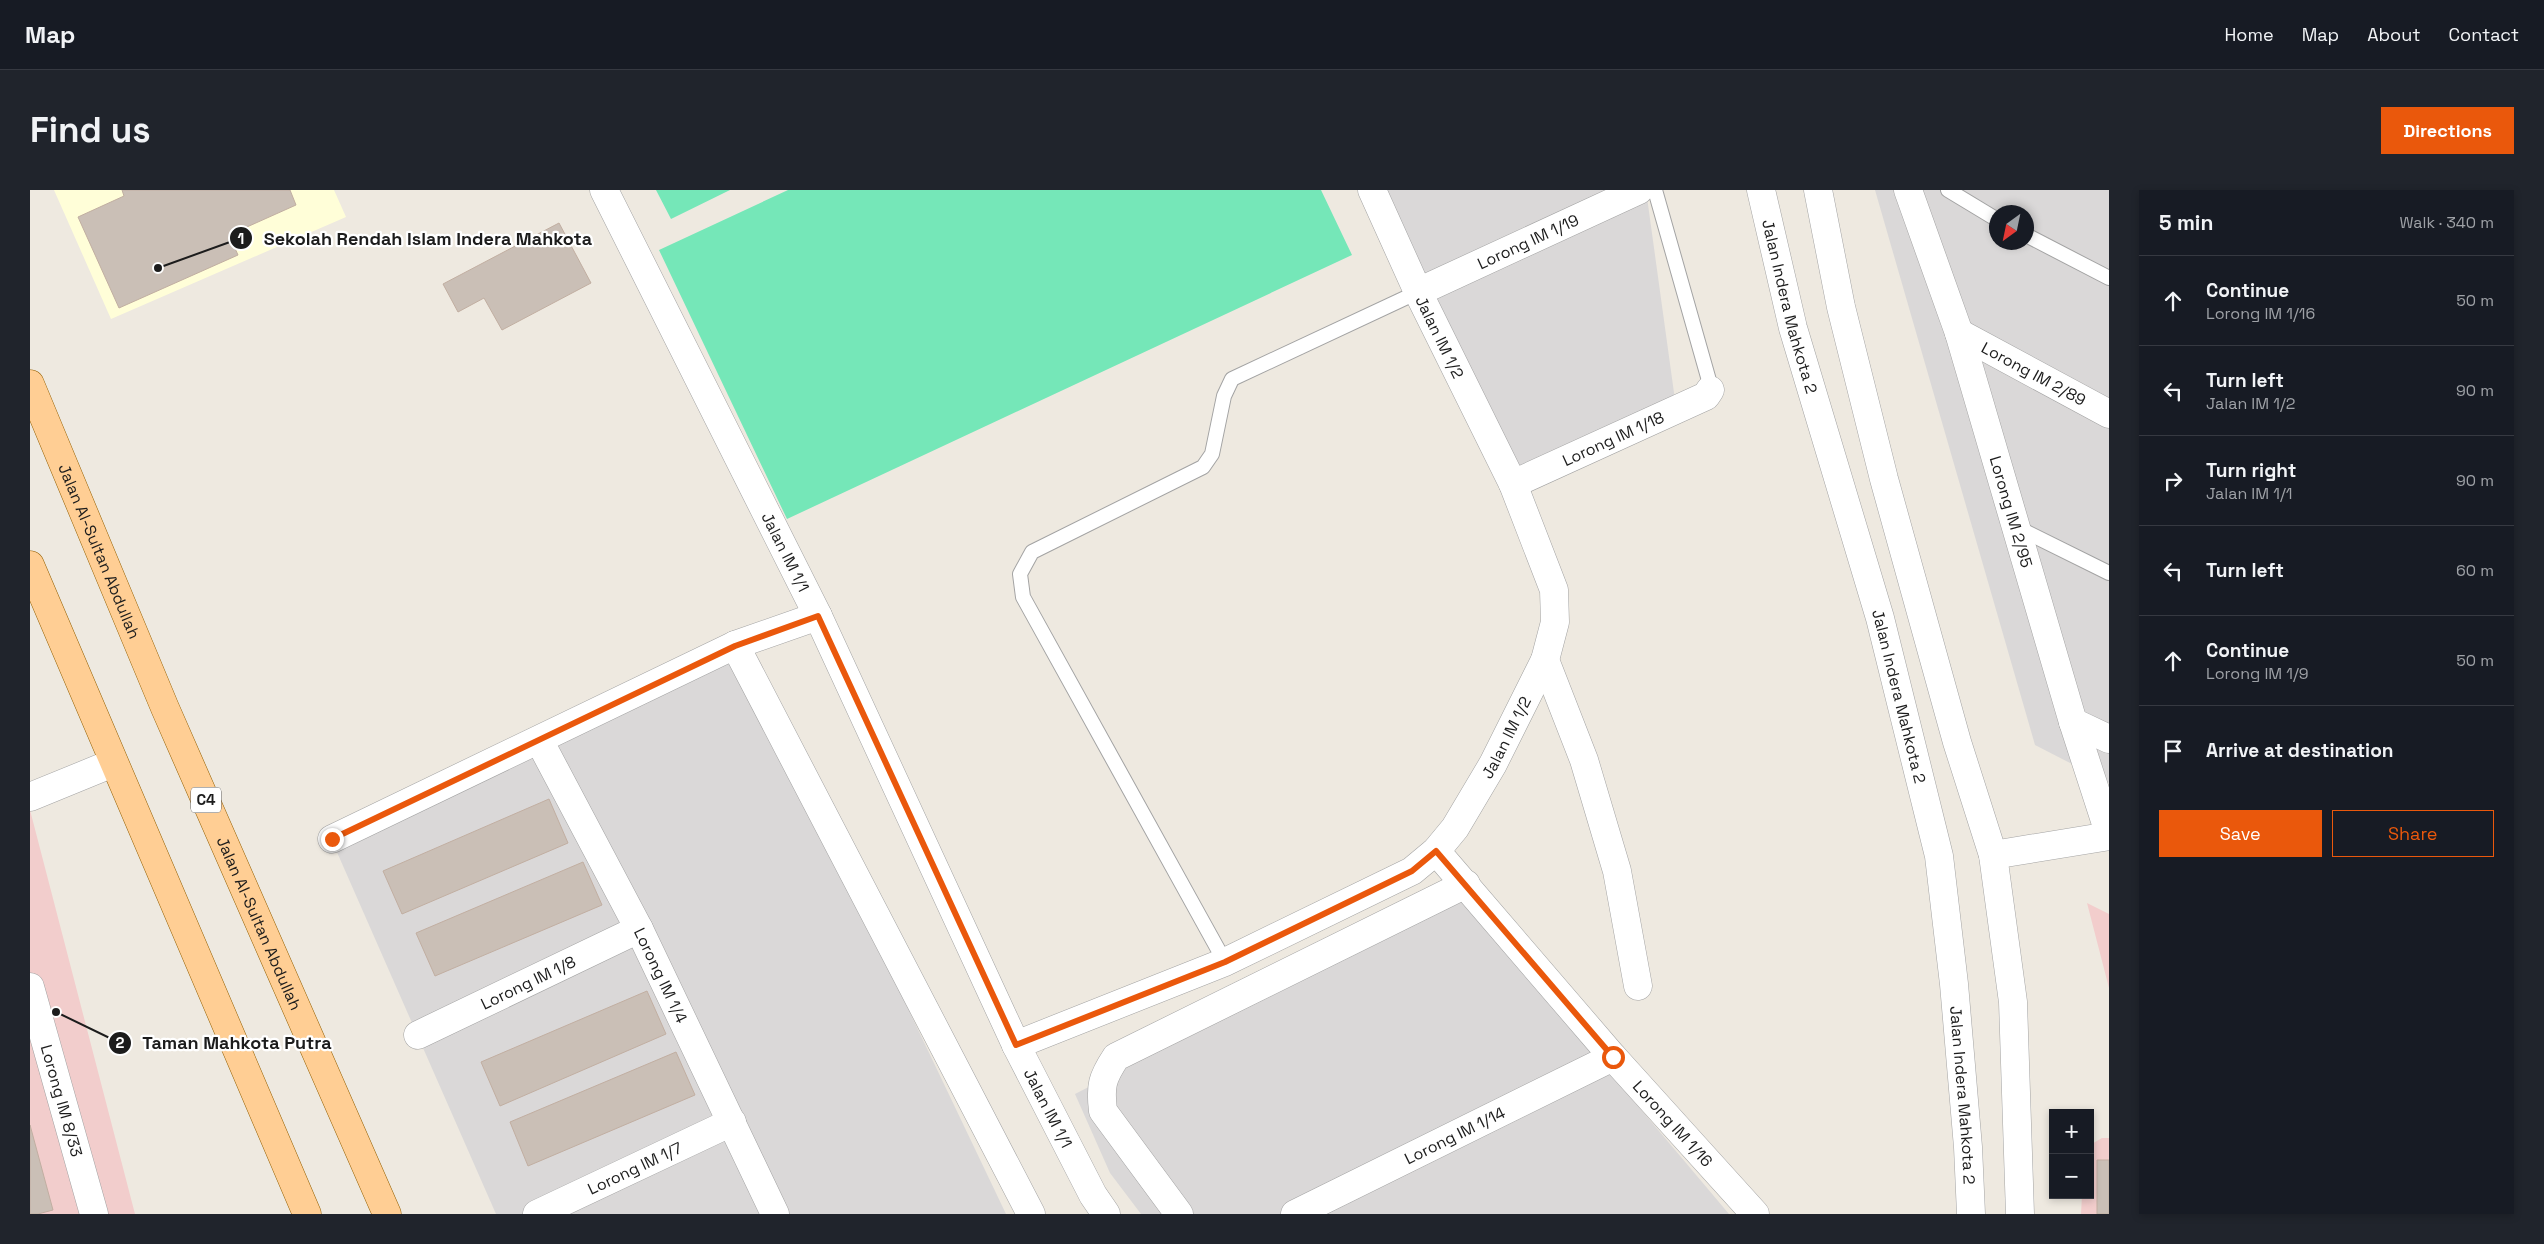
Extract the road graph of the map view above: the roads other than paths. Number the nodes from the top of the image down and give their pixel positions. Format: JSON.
{"nodes":[{"id":1,"x":604,"y":190,"type":"edge"},
{"id":2,"x":1372,"y":190,"type":"edge"},
{"id":3,"x":1639,"y":190,"type":"edge"},
{"id":4,"x":1655,"y":190,"type":"edge"},
{"id":5,"x":1761,"y":190,"type":"edge"},
{"id":6,"x":1818,"y":190,"type":"edge"},
{"id":7,"x":1908,"y":190,"type":"edge"},
{"id":8,"x":1948,"y":190,"type":"edge"},
{"id":9,"x":1989,"y":215,"type":"edge"},
{"id":10,"x":2034,"y":239,"type":"edge"},
{"id":11,"x":2109,"y":278,"type":"edge"},
{"id":12,"x":1418,"y":292,"type":"junction"},
{"id":13,"x":1959,"y":333,"type":"junction"},
{"id":14,"x":30,"y":384,"type":"edge"},
{"id":15,"x":1710,"y":390,"type":"joint"},
{"id":16,"x":2109,"y":414,"type":"edge"},
{"id":17,"x":1513,"y":484,"type":"junction"},
{"id":18,"x":2016,"y":526,"type":"junction"},
{"id":19,"x":30,"y":565,"type":"edge"},
{"id":20,"x":2109,"y":573,"type":"edge"},
{"id":21,"x":818,"y":616,"type":"junction"},
{"id":22,"x":735,"y":646,"type":"junction"},
{"id":23,"x":1545,"y":660,"type":"junction"},
{"id":24,"x":2074,"y":722,"type":"junction"},
{"id":25,"x":2109,"y":739,"type":"edge"},
{"id":26,"x":539,"y":740,"type":"junction"},
{"id":27,"x":113,"y":763,"type":"junction"},
{"id":28,"x":30,"y":797,"type":"edge"},
{"id":29,"x":2109,"y":834,"type":"edge"},
{"id":30,"x":332,"y":839,"type":"dead end"},
{"id":31,"x":1436,"y":851,"type":"junction"},
{"id":32,"x":1993,"y":855,"type":"junction"},
{"id":33,"x":1466,"y":884,"type":"junction"},
{"id":34,"x":639,"y":929,"type":"junction"},
{"id":35,"x":1225,"y":962,"type":"junction"},
{"id":36,"x":1638,"y":986,"type":"dead end"},
{"id":37,"x":30,"y":987,"type":"edge"},
{"id":38,"x":418,"y":1035,"type":"dead end"},
{"id":39,"x":1016,"y":1045,"type":"junction"},
{"id":40,"x":1613,"y":1057,"type":"junction"},
{"id":41,"x":732,"y":1122,"type":"junction"},
{"id":42,"x":94,"y":1214,"type":"edge"},
{"id":43,"x":307,"y":1214,"type":"edge"},
{"id":44,"x":387,"y":1214,"type":"edge"},
{"id":45,"x":537,"y":1214,"type":"edge"},
{"id":46,"x":775,"y":1214,"type":"edge"},
{"id":47,"x":1031,"y":1214,"type":"edge"},
{"id":48,"x":1106,"y":1214,"type":"edge"},
{"id":49,"x":1179,"y":1214,"type":"edge"},
{"id":50,"x":1295,"y":1214,"type":"edge"},
{"id":51,"x":1754,"y":1214,"type":"edge"},
{"id":52,"x":1971,"y":1214,"type":"edge"},
{"id":53,"x":2020,"y":1214,"type":"edge"}],
"edges":[{"from":1,"to":21,"type":"street","name":"Jalan IM 1/1"},
{"from":2,"to":12,"type":"street","name":"Jalan IM 1/2"},
{"from":3,"to":12,"type":"street","name":"Lorong IM 1/19"},
{"from":4,"to":15,"type":"lane"},
{"from":5,"to":52,"type":"street","name":"Jalan Indera Mahkota 2"},
{"from":6,"to":32,"type":"street"},
{"from":7,"to":13,"type":"street","name":"Lorong IM 2/95"},
{"from":8,"to":9,"type":"lane"},
{"from":10,"to":11,"type":"lane"},
{"from":12,"to":17,"type":"street","name":"Jalan IM 1/2"},
{"from":12,"to":35,"type":"lane"},
{"from":13,"to":16,"type":"street","name":"Lorong IM 2/89"},
{"from":13,"to":18,"type":"street","name":"Lorong IM 2/95"},
{"from":14,"to":44,"type":"main road","name":"Jalan Al-Sultan Abdullah","number":"C4"},
{"from":15,"to":17,"type":"street","name":"Lorong IM 1/18"},
{"from":17,"to":23,"type":"street","name":"Jalan IM 1/2"},
{"from":18,"to":20,"type":"lane"},
{"from":18,"to":24,"type":"street","name":"Lorong IM 2/95"},
{"from":19,"to":27,"type":"main road"},
{"from":21,"to":22,"type":"street"},
{"from":21,"to":39,"type":"street","name":"Jalan IM 1/1"},
{"from":22,"to":26,"type":"street"},
{"from":22,"to":47,"type":"street"},
{"from":23,"to":31,"type":"street","name":"Jalan IM 1/2"},
{"from":23,"to":36,"type":"street"},
{"from":24,"to":25,"type":"street"},
{"from":24,"to":29,"type":"street","name":"Lorong IM 2/95"},
{"from":26,"to":30,"type":"street"},
{"from":26,"to":34,"type":"street","name":"Lorong IM 1/4"},
{"from":27,"to":28,"type":"street"},
{"from":27,"to":43,"type":"main road"},
{"from":29,"to":32,"type":"street"},
{"from":31,"to":33,"type":"street","name":"Lorong IM 1/16"},
{"from":31,"to":35,"type":"street","name":"Jalan IM 1/2"},
{"from":32,"to":53,"type":"street"},
{"from":33,"to":40,"type":"street","name":"Lorong IM 1/16"},
{"from":33,"to":49,"type":"street"},
{"from":34,"to":38,"type":"street","name":"Lorong IM 1/8"},
{"from":34,"to":41,"type":"street","name":"Lorong IM 1/4"},
{"from":35,"to":39,"type":"street","name":"Jalan IM 1/2"},
{"from":37,"to":42,"type":"street","name":"Lorong IM 8/33"},
{"from":39,"to":48,"type":"street","name":"Jalan IM 1/1"},
{"from":40,"to":50,"type":"street","name":"Lorong IM 1/14"},
{"from":40,"to":51,"type":"street","name":"Lorong IM 1/16"},
{"from":41,"to":45,"type":"street","name":"Lorong IM 1/7"},
{"from":41,"to":46,"type":"street","name":"Lorong IM 1/4"}]}
